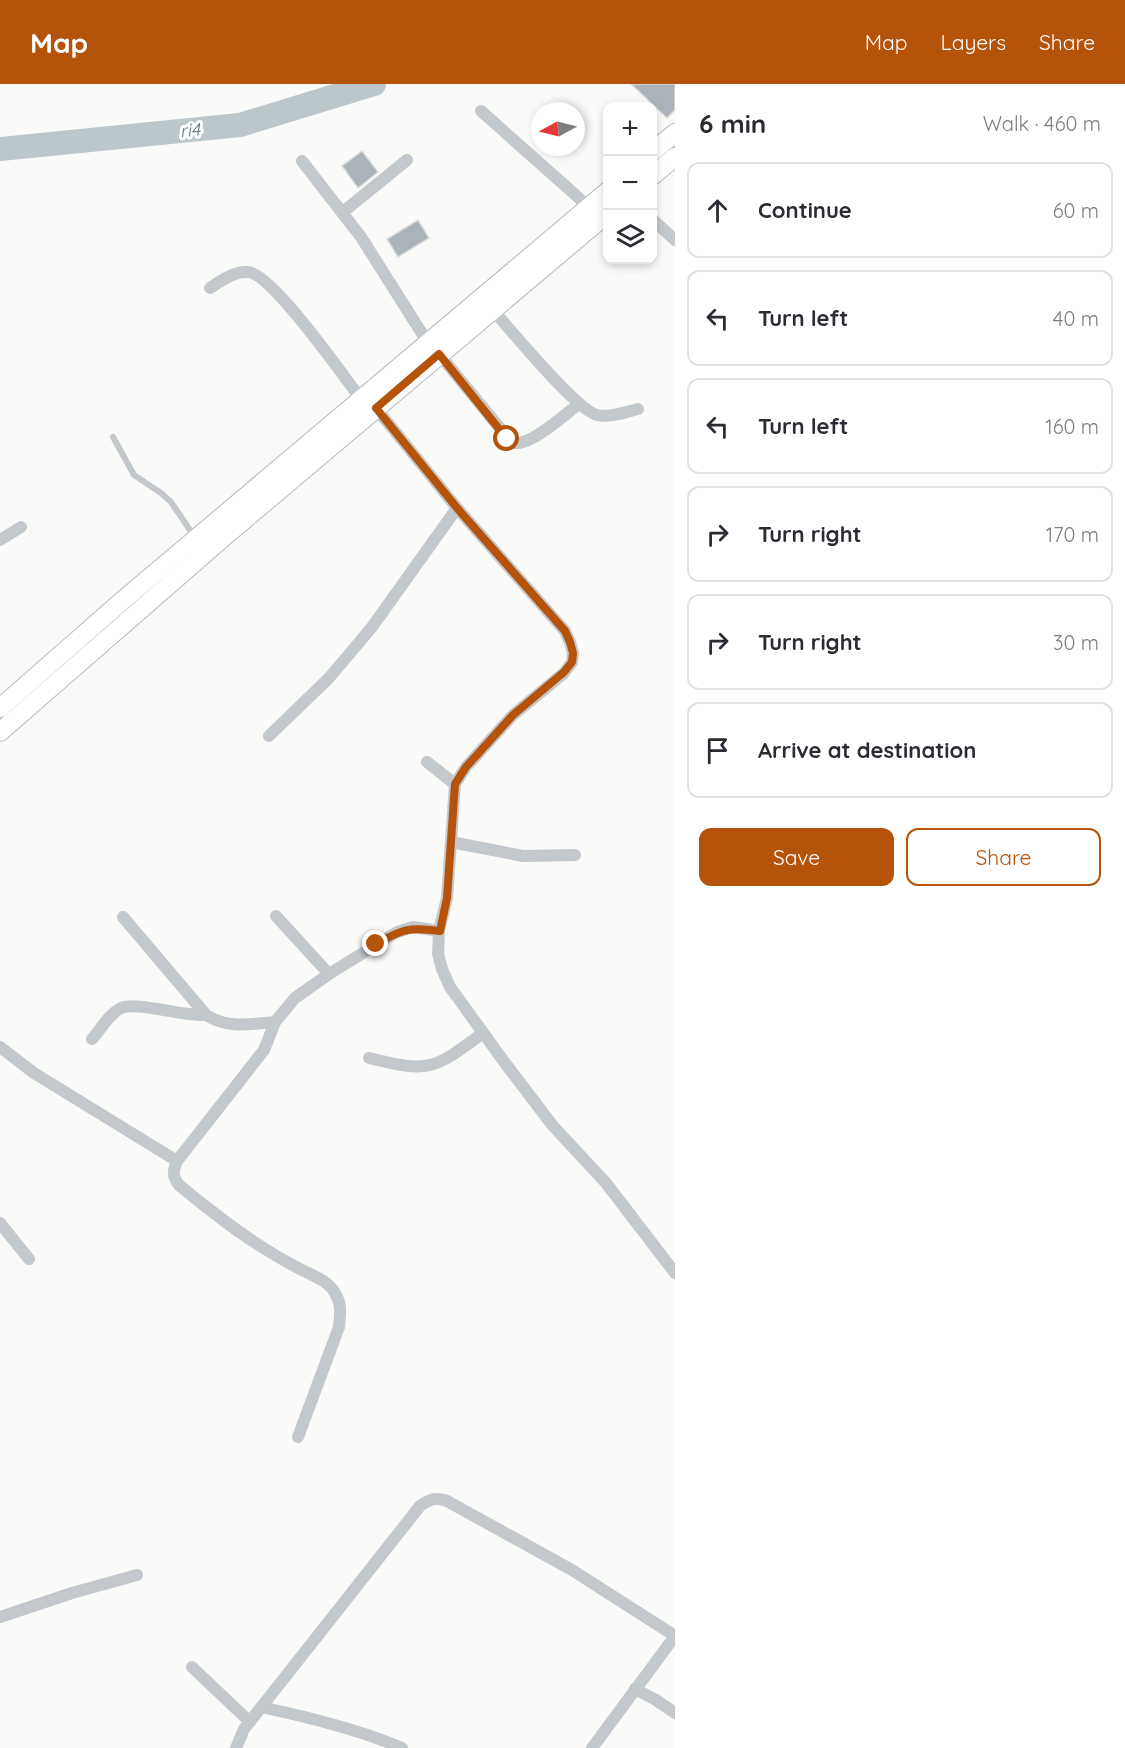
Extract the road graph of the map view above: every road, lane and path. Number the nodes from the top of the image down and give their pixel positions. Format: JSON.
{"nodes":[{"id":1,"x":481,"y":111,"type":"dead end"},
{"id":2,"x":675,"y":133,"type":"edge"},
{"id":3,"x":657,"y":148,"type":"edge"},
{"id":4,"x":675,"y":157,"type":"edge"},
{"id":5,"x":407,"y":160,"type":"dead end"},
{"id":6,"x":302,"y":161,"type":"dead end"},
{"id":7,"x":657,"y":172,"type":"edge"},
{"id":8,"x":603,"y":195,"type":"edge"},
{"id":9,"x":589,"y":207,"type":"junction"},
{"id":10,"x":343,"y":212,"type":"junction"},
{"id":11,"x":603,"y":217,"type":"edge"},
{"id":12,"x":657,"y":224,"type":"edge"},
{"id":13,"x":675,"y":240,"type":"edge"},
{"id":14,"x":210,"y":288,"type":"dead end"},
{"id":15,"x":492,"y":309,"type":"junction"},
{"id":16,"x":433,"y":349,"type":"junction"},
{"id":17,"x":368,"y":404,"type":"junction"},
{"id":18,"x":579,"y":404,"type":"junction"},
{"id":19,"x":638,"y":409,"type":"dead end"},
{"id":20,"x":113,"y":437,"type":"dead end"},
{"id":21,"x":457,"y":508,"type":"junction"},
{"id":22,"x":21,"y":527,"type":"dead end"},
{"id":23,"x":196,"y":539,"type":"junction"},
{"id":24,"x":0,"y":540,"type":"edge"},
{"id":25,"x":0,"y":708,"type":"edge"},
{"id":26,"x":0,"y":732,"type":"edge"},
{"id":27,"x":269,"y":736,"type":"dead end"},
{"id":28,"x":427,"y":762,"type":"dead end"},
{"id":29,"x":455,"y":784,"type":"junction"},
{"id":30,"x":451,"y":843,"type":"junction"},
{"id":31,"x":575,"y":855,"type":"dead end"},
{"id":32,"x":123,"y":916,"type":"dead end"},
{"id":33,"x":276,"y":916,"type":"dead end"},
{"id":34,"x":440,"y":931,"type":"junction"},
{"id":35,"x":328,"y":974,"type":"junction"},
{"id":36,"x":206,"y":1015,"type":"junction"},
{"id":37,"x":275,"y":1022,"type":"junction"},
{"id":38,"x":483,"y":1033,"type":"junction"},
{"id":39,"x":92,"y":1039,"type":"dead end"},
{"id":40,"x":0,"y":1047,"type":"edge"},
{"id":41,"x":369,"y":1058,"type":"dead end"},
{"id":42,"x":177,"y":1161,"type":"junction"},
{"id":43,"x":0,"y":1223,"type":"edge"},
{"id":44,"x":29,"y":1259,"type":"dead end"},
{"id":45,"x":675,"y":1273,"type":"edge"},
{"id":46,"x":298,"y":1437,"type":"dead end"},
{"id":47,"x":137,"y":1575,"type":"dead end"},
{"id":48,"x":0,"y":1617,"type":"edge"},
{"id":49,"x":675,"y":1636,"type":"edge"},
{"id":50,"x":192,"y":1667,"type":"dead end"},
{"id":51,"x":636,"y":1689,"type":"junction"},
{"id":52,"x":261,"y":1707,"type":"junction"},
{"id":53,"x":675,"y":1713,"type":"edge"},
{"id":54,"x":250,"y":1722,"type":"junction"},
{"id":55,"x":236,"y":1748,"type":"edge"},
{"id":56,"x":402,"y":1748,"type":"edge"},
{"id":57,"x":592,"y":1748,"type":"edge"}],
"edges":[{"from":1,"to":9,"type":"street"},
{"from":2,"to":3,"type":"main road"},
{"from":4,"to":7,"type":"main road"},
{"from":5,"to":10,"type":"street"},
{"from":6,"to":10,"type":"street"},
{"from":8,"to":9,"type":"main road"},
{"from":9,"to":16,"type":"main road"},
{"from":10,"to":16,"type":"street"},
{"from":11,"to":15,"type":"main road"},
{"from":12,"to":13,"type":"street"},
{"from":14,"to":17,"type":"street"},
{"from":15,"to":16,"type":"main road"},
{"from":15,"to":18,"type":"street"},
{"from":16,"to":17,"type":"main road"},
{"from":16,"to":18,"type":"street"},
{"from":17,"to":21,"type":"street"},
{"from":17,"to":23,"type":"main road"},
{"from":17,"to":26,"type":"main road"},
{"from":18,"to":19,"type":"street"},
{"from":20,"to":23,"type":"lane"},
{"from":21,"to":27,"type":"street"},
{"from":21,"to":29,"type":"street"},
{"from":22,"to":24,"type":"street"},
{"from":23,"to":25,"type":"main road"},
{"from":28,"to":29,"type":"street"},
{"from":29,"to":30,"type":"street"},
{"from":30,"to":31,"type":"street"},
{"from":30,"to":34,"type":"street"},
{"from":32,"to":36,"type":"street"},
{"from":33,"to":35,"type":"street"},
{"from":34,"to":35,"type":"street"},
{"from":34,"to":38,"type":"street"},
{"from":35,"to":37,"type":"street"},
{"from":36,"to":37,"type":"street"},
{"from":36,"to":39,"type":"street"},
{"from":37,"to":42,"type":"street"},
{"from":38,"to":41,"type":"street"},
{"from":38,"to":45,"type":"street"},
{"from":40,"to":42,"type":"street"},
{"from":42,"to":46,"type":"street"},
{"from":43,"to":44,"type":"street"},
{"from":47,"to":48,"type":"street"},
{"from":49,"to":51,"type":"street"},
{"from":49,"to":52,"type":"street"},
{"from":50,"to":54,"type":"street"},
{"from":51,"to":53,"type":"street"},
{"from":51,"to":57,"type":"street"},
{"from":52,"to":54,"type":"street"},
{"from":52,"to":56,"type":"street"},
{"from":54,"to":55,"type":"street"}]}
